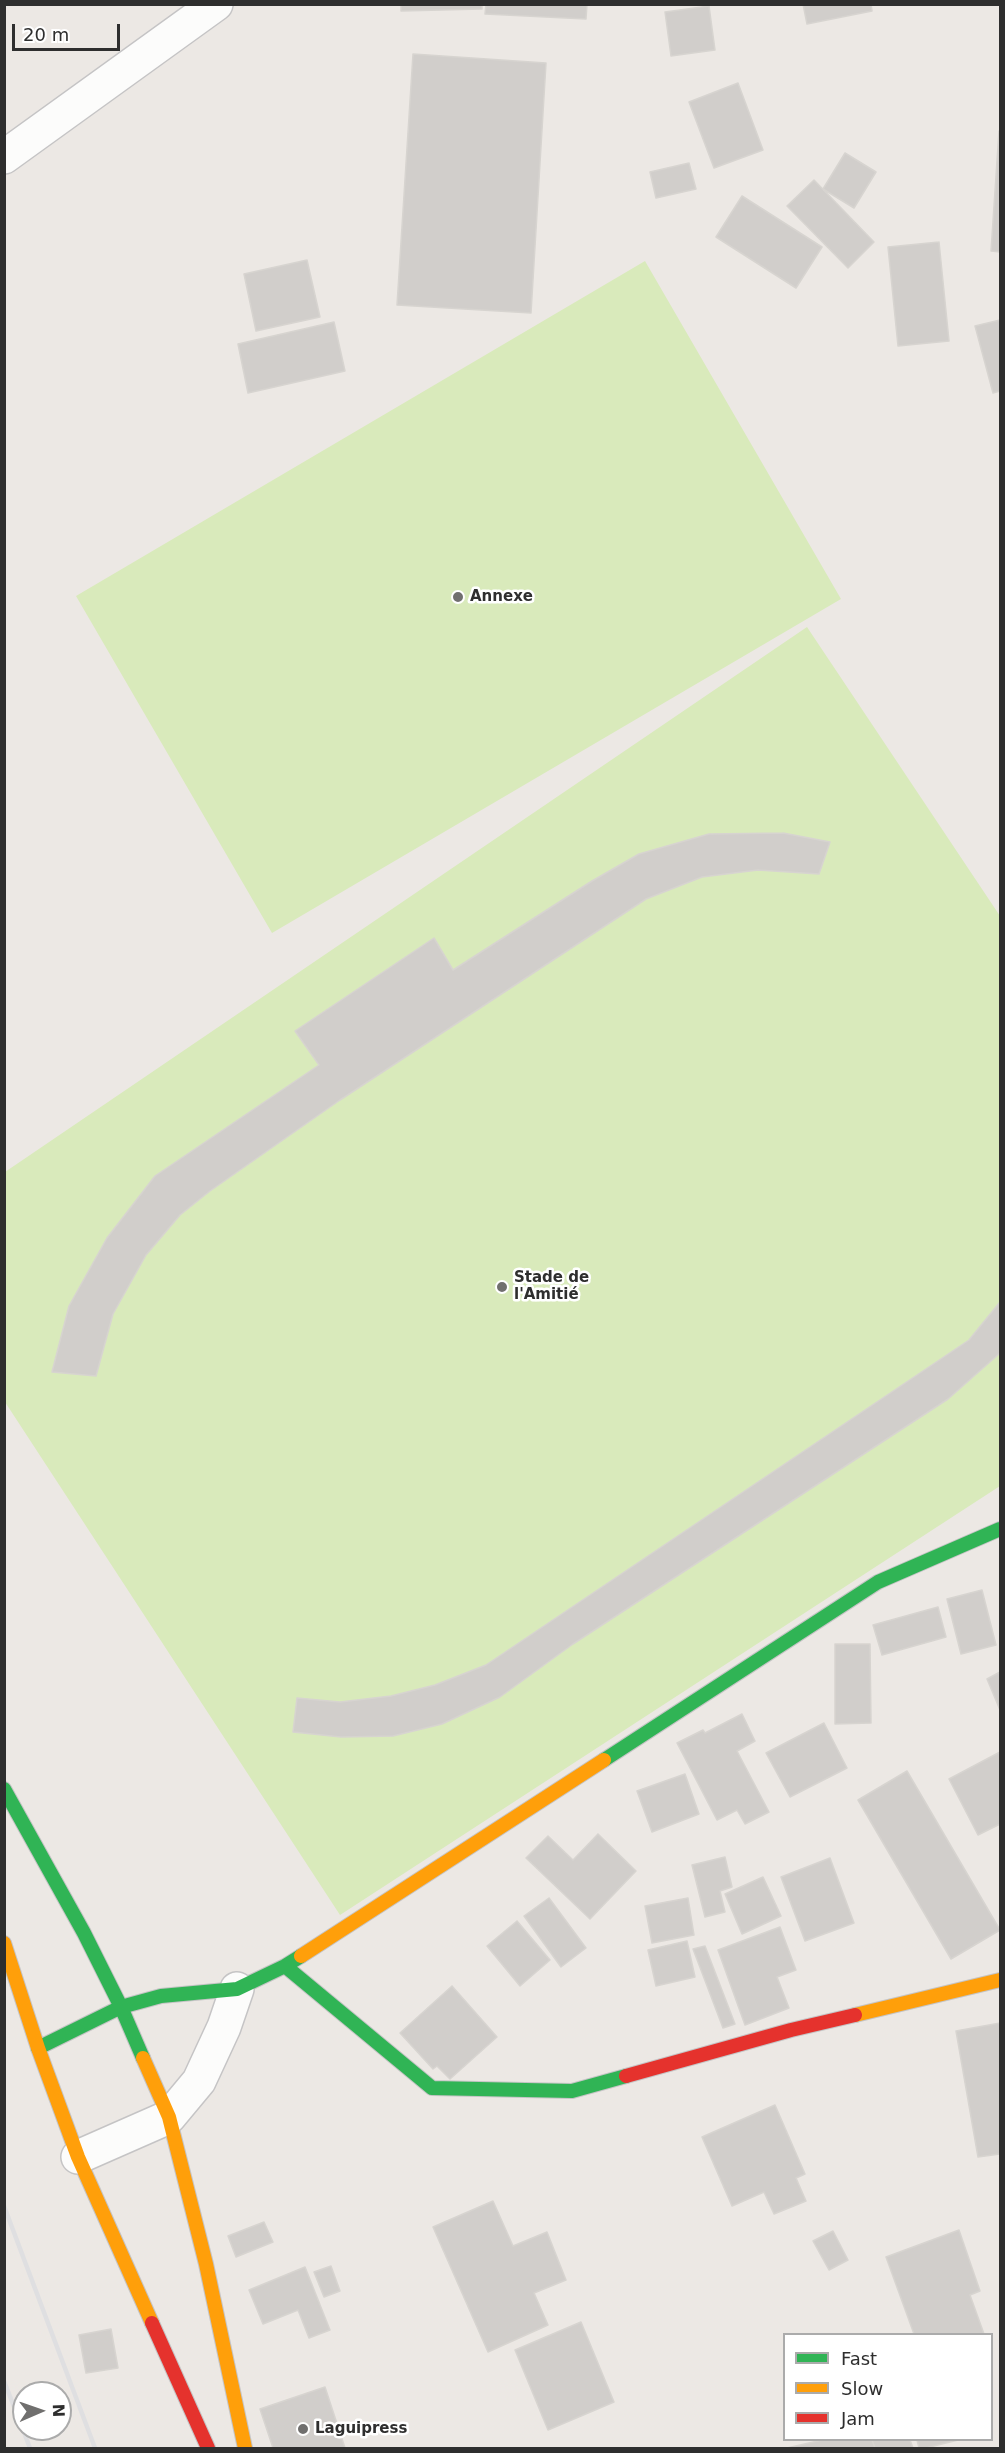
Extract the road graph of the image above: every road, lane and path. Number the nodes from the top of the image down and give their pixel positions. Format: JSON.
{"nodes":[{"id":1,"x":216,"y":4,"type":"edge"},
{"id":2,"x":4,"y":157,"type":"edge"},
{"id":3,"x":1000,"y":1529,"type":"edge"},
{"id":4,"x":4,"y":1789,"type":"edge"},
{"id":5,"x":4,"y":1943,"type":"edge"},
{"id":6,"x":285,"y":1966,"type":"junction"},
{"id":7,"x":1000,"y":1980,"type":"edge"},
{"id":8,"x":237,"y":1989,"type":"junction"},
{"id":9,"x":121,"y":2007,"type":"junction"},
{"id":10,"x":38,"y":2048,"type":"junction"},
{"id":11,"x":169,"y":2117,"type":"junction"},
{"id":12,"x":78,"y":2157,"type":"junction"},
{"id":13,"x":208,"y":2448,"type":"edge"},
{"id":14,"x":245,"y":2448,"type":"edge"}],
"edges":[{"from":1,"to":2,"type":"street"},
{"from":3,"to":6,"type":"street"},
{"from":4,"to":9,"type":"street"},
{"from":5,"to":10,"type":"street"},
{"from":6,"to":7,"type":"street"},
{"from":6,"to":8,"type":"street"},
{"from":8,"to":9,"type":"street"},
{"from":8,"to":11,"type":"street"},
{"from":9,"to":10,"type":"street"},
{"from":9,"to":11,"type":"street"},
{"from":10,"to":12,"type":"street"},
{"from":11,"to":12,"type":"street"},
{"from":11,"to":14,"type":"street"},
{"from":12,"to":13,"type":"street"}]}
